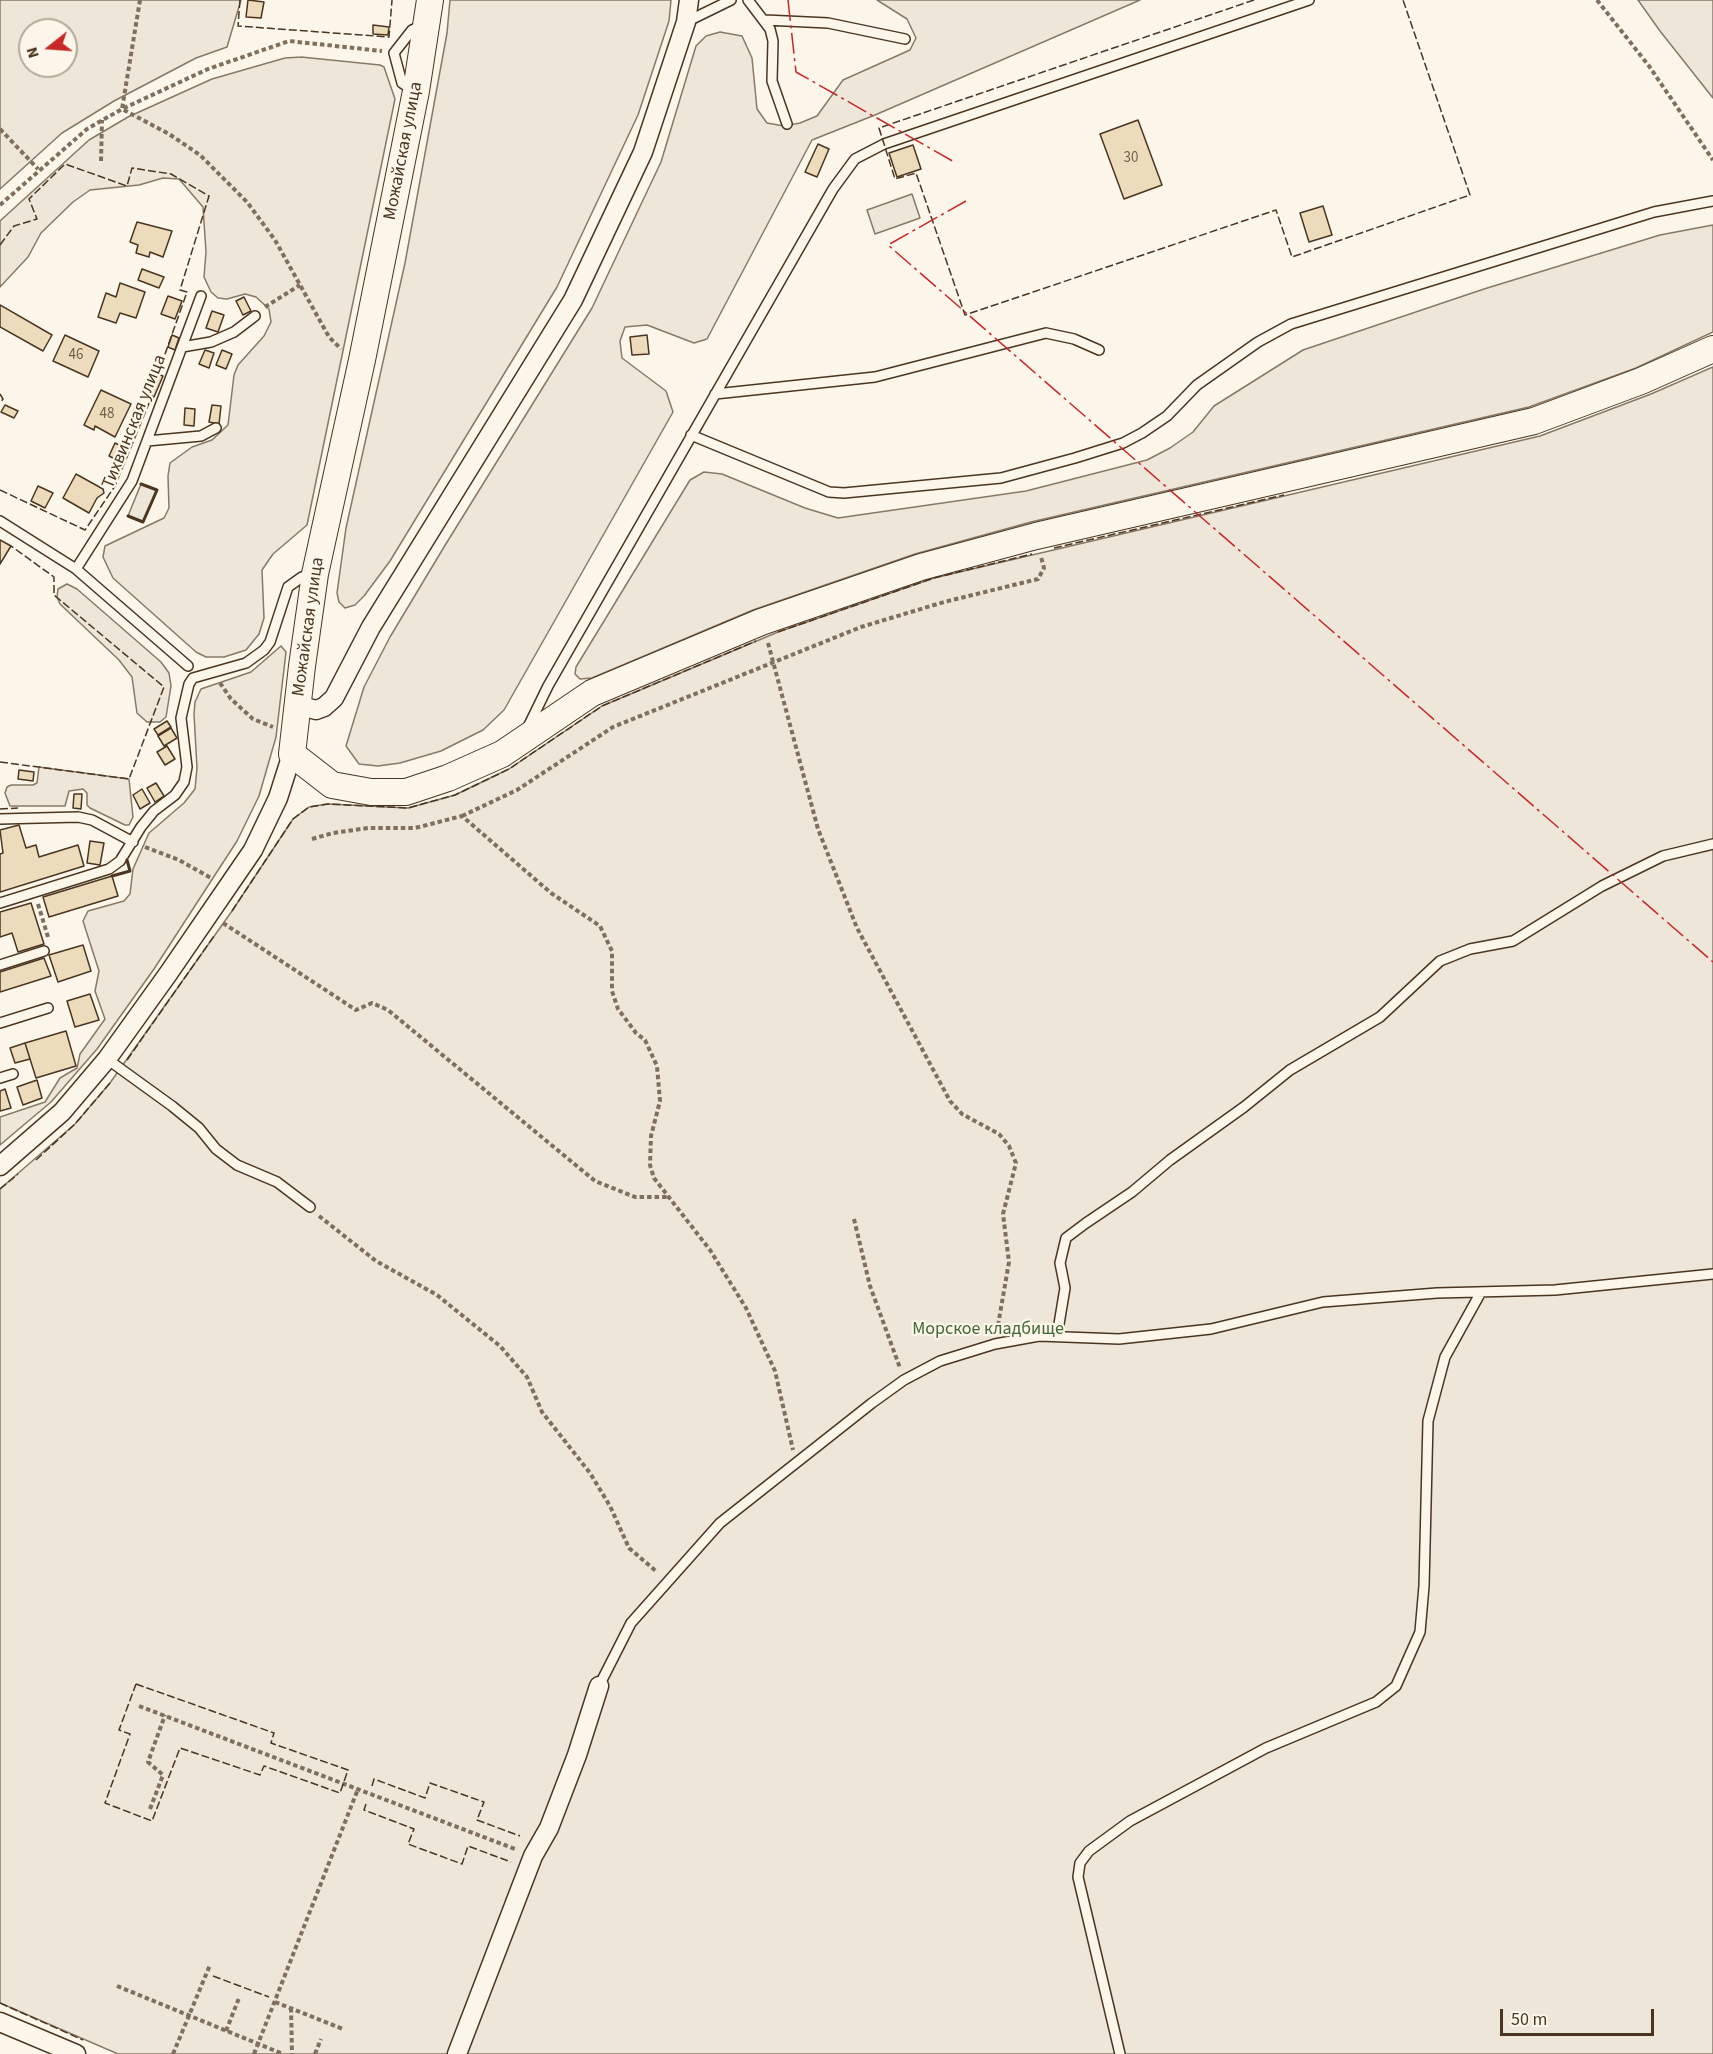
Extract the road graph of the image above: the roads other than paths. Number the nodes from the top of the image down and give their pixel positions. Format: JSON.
{"nodes":[{"id":1,"x":689,"y":0,"type":"edge"},
{"id":2,"x":731,"y":0,"type":"edge"},
{"id":3,"x":748,"y":0,"type":"edge"},
{"id":4,"x":1309,"y":0,"type":"edge"},
{"id":5,"x":428,"y":12,"type":"edge"},
{"id":6,"x":765,"y":20,"type":"junction"},
{"id":7,"x":686,"y":22,"type":"junction"},
{"id":8,"x":905,"y":39,"type":"dead end"},
{"id":9,"x":416,"y":91,"type":"junction"},
{"id":10,"x":787,"y":124,"type":"dead end"},
{"id":11,"x":1713,"y":201,"type":"edge"},
{"id":12,"x":201,"y":296,"type":"dead end"},
{"id":13,"x":255,"y":316,"type":"road end"},
{"id":14,"x":182,"y":348,"type":"junction"},
{"id":15,"x":1713,"y":349,"type":"edge"},
{"id":16,"x":1099,"y":351,"type":"dead end"},
{"id":17,"x":715,"y":394,"type":"junction"},
{"id":18,"x":216,"y":428,"type":"dead end"},
{"id":19,"x":691,"y":435,"type":"junction"},
{"id":20,"x":147,"y":441,"type":"junction"},
{"id":21,"x":0,"y":521,"type":"edge"},
{"id":22,"x":76,"y":569,"type":"junction"},
{"id":23,"x":315,"y":574,"type":"junction"},
{"id":24,"x":188,"y":666,"type":"dead end"},
{"id":25,"x":298,"y":705,"type":"junction"},
{"id":26,"x":523,"y":738,"type":"junction"},
{"id":27,"x":294,"y":744,"type":"junction"},
{"id":28,"x":0,"y":819,"type":"edge"},
{"id":29,"x":133,"y":842,"type":"junction"},
{"id":30,"x":1713,"y":844,"type":"edge"},
{"id":31,"x":0,"y":903,"type":"edge"},
{"id":32,"x":44,"y":951,"type":"road end"},
{"id":33,"x":0,"y":965,"type":"edge"},
{"id":34,"x":48,"y":1008,"type":"dead end"},
{"id":35,"x":0,"y":1023,"type":"edge"},
{"id":36,"x":107,"y":1059,"type":"junction"},
{"id":37,"x":13,"y":1074,"type":"dead end"},
{"id":38,"x":0,"y":1078,"type":"edge"},
{"id":39,"x":0,"y":1166,"type":"edge"},
{"id":40,"x":310,"y":1207,"type":"road end"},
{"id":41,"x":1713,"y":1274,"type":"edge"},
{"id":42,"x":1481,"y":1292,"type":"junction"},
{"id":43,"x":1057,"y":1336,"type":"junction"},
{"id":44,"x":599,"y":1686,"type":"joint"},
{"id":45,"x":0,"y":2022,"type":"edge"},
{"id":46,"x":46,"y":2049,"type":"edge"},
{"id":47,"x":76,"y":2054,"type":"edge"},
{"id":48,"x":457,"y":2054,"type":"edge"},
{"id":49,"x":1120,"y":2054,"type":"edge"}],
"edges":[{"from":1,"to":7,"type":"street"},
{"from":2,"to":7,"type":"lane"},
{"from":3,"to":6,"type":"lane"},
{"from":4,"to":17,"type":"lane"},
{"from":5,"to":9,"type":"main road","name":"Можайская улица"},
{"from":5,"to":9,"type":"lane"},
{"from":6,"to":8,"type":"lane"},
{"from":6,"to":10,"type":"lane"},
{"from":7,"to":25,"type":"street"},
{"from":9,"to":23,"type":"main road","name":"Можайская улица"},
{"from":11,"to":19,"type":"lane"},
{"from":12,"to":14,"type":"lane","name":"Тихвинская улица"},
{"from":13,"to":14,"type":"lane"},
{"from":14,"to":20,"type":"lane","name":"Тихвинская улица"},
{"from":15,"to":26,"type":"main road"},
{"from":16,"to":17,"type":"lane"},
{"from":17,"to":19,"type":"lane"},
{"from":18,"to":20,"type":"lane"},
{"from":19,"to":26,"type":"lane"},
{"from":20,"to":22,"type":"lane","name":"Тихвинская улица"},
{"from":21,"to":22,"type":"lane"},
{"from":22,"to":24,"type":"lane"},
{"from":23,"to":25,"type":"main road","name":"Можайская улица"},
{"from":23,"to":29,"type":"lane"},
{"from":25,"to":27,"type":"main road","name":"Можайская улица"},
{"from":26,"to":27,"type":"main road"},
{"from":27,"to":36,"type":"street","name":"Можайская улица"},
{"from":28,"to":29,"type":"lane"},
{"from":29,"to":31,"type":"lane"},
{"from":30,"to":43,"type":"lane"},
{"from":32,"to":33,"type":"lane"},
{"from":34,"to":35,"type":"lane"},
{"from":36,"to":39,"type":"street","name":"Можайская улица"},
{"from":36,"to":40,"type":"lane"},
{"from":37,"to":38,"type":"lane"},
{"from":41,"to":42,"type":"lane"},
{"from":42,"to":43,"type":"lane"},
{"from":42,"to":49,"type":"lane"},
{"from":43,"to":44,"type":"lane"},
{"from":44,"to":48,"type":"street"},
{"from":45,"to":46,"type":"street"},
{"from":46,"to":47,"type":"street"}]}
